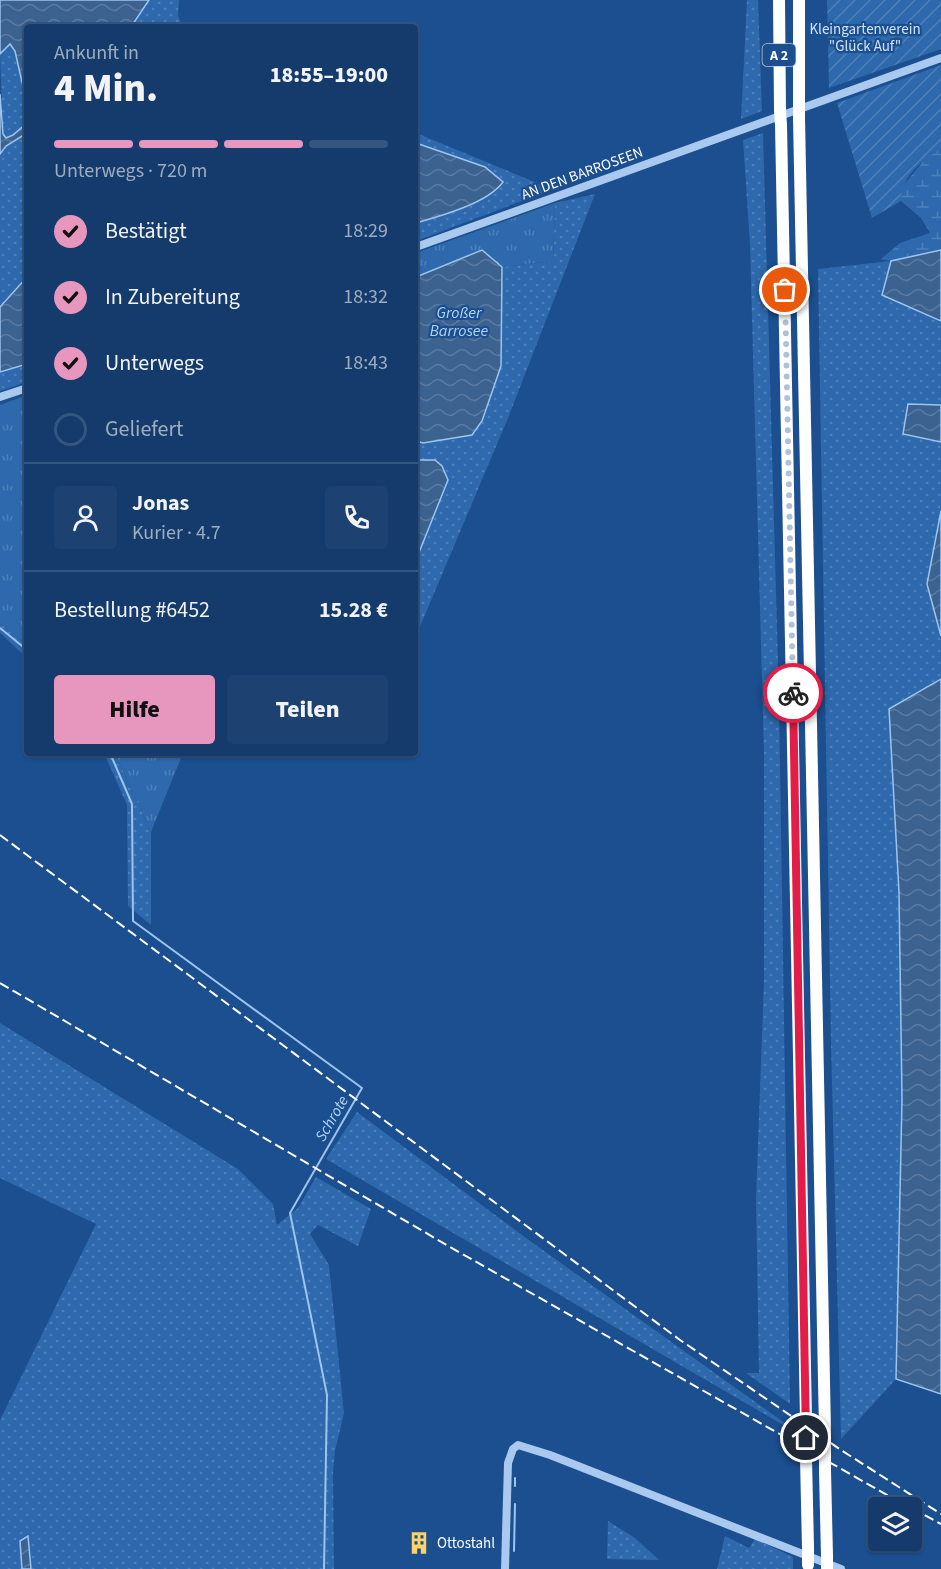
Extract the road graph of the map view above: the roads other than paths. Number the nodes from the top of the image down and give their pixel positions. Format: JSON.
{"nodes":[{"id":1,"x":779,"y":0,"type":"edge"},
{"id":2,"x":799,"y":0,"type":"edge"},
{"id":3,"x":941,"y":58,"type":"edge"},
{"id":4,"x":418,"y":246,"type":"edge"},
{"id":5,"x":24,"y":389,"type":"edge"},
{"id":6,"x":0,"y":397,"type":"edge"},
{"id":7,"x":808,"y":1567,"type":"edge"},
{"id":8,"x":505,"y":1569,"type":"edge"},
{"id":9,"x":827,"y":1569,"type":"edge"},
{"id":10,"x":841,"y":1569,"type":"edge"}],
"edges":[{"from":1,"to":7,"type":"highway","number":"A 2","bridge":true},
{"from":2,"to":9,"type":"highway","number":"A 2","bridge":true},
{"from":3,"to":4,"type":"street","name":"AN DEN BARROSEEN"},
{"from":5,"to":6,"type":"street"},
{"from":8,"to":10,"type":"street"}]}
